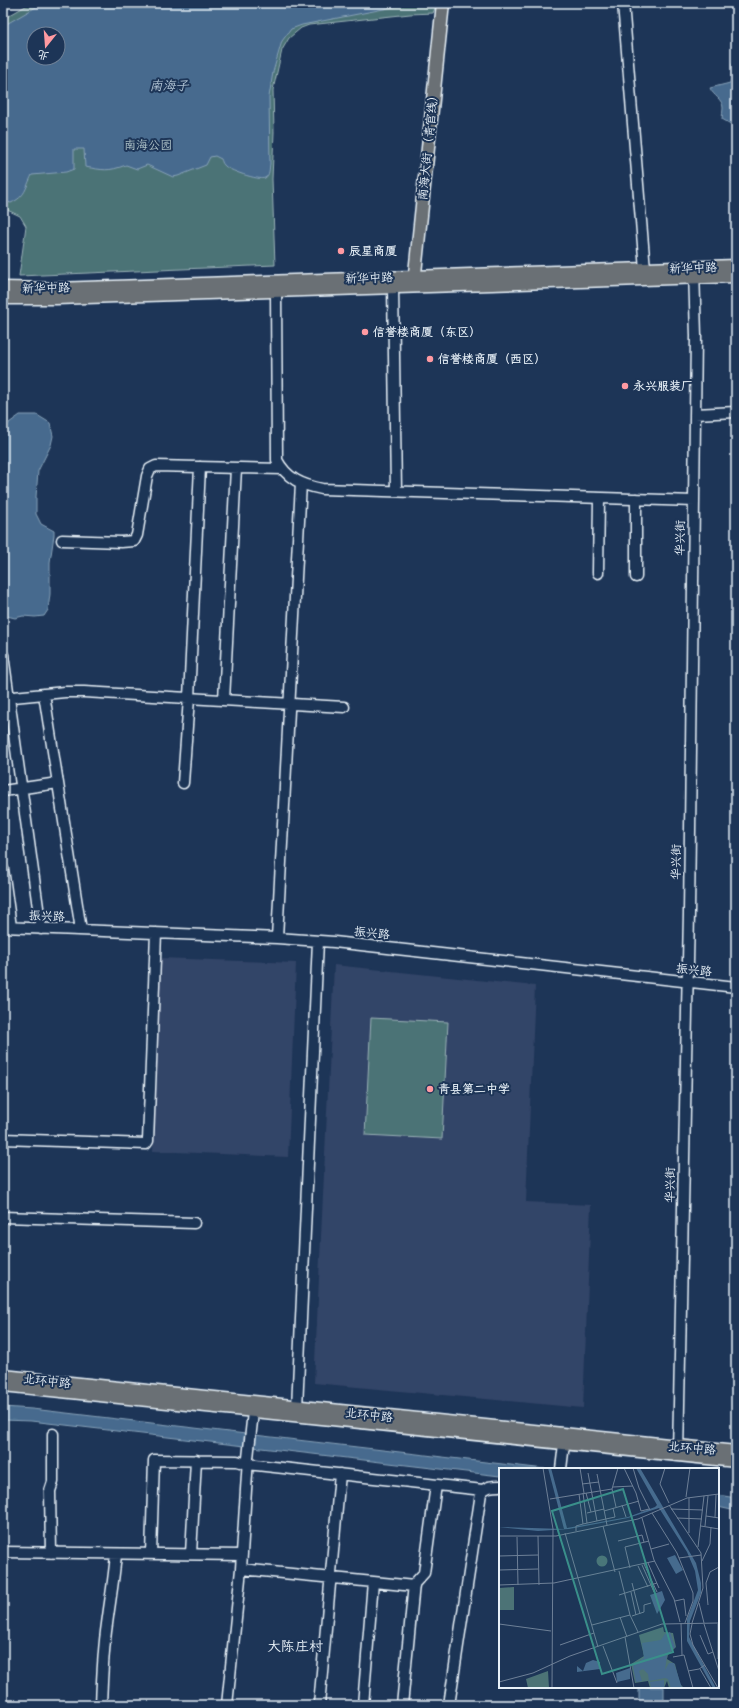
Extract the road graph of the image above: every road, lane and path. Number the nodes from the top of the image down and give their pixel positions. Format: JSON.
{"nodes":[{"id":1,"x":443,"y":3,"type":"edge"},
{"id":2,"x":623,"y":3,"type":"edge"},
{"id":3,"x":736,"y":266,"type":"edge"},
{"id":4,"x":645,"y":269,"type":"junction"},
{"id":5,"x":694,"y":273,"type":"junction"},
{"id":6,"x":736,"y":276,"type":"edge"},
{"id":7,"x":414,"y":281,"type":"junction"},
{"id":8,"x":393,"y":287,"type":"junction"},
{"id":9,"x":3,"y":288,"type":"edge"},
{"id":10,"x":276,"y":291,"type":"junction"},
{"id":11,"x":3,"y":298,"type":"edge"},
{"id":12,"x":736,"y":412,"type":"edge"},
{"id":13,"x":694,"y":414,"type":"junction"},
{"id":14,"x":200,"y":467,"type":"junction"},
{"id":15,"x":236,"y":468,"type":"junction"},
{"id":16,"x":282,"y":469,"type":"junction"},
{"id":17,"x":301,"y":483,"type":"junction"},
{"id":18,"x":396,"y":491,"type":"junction"},
{"id":19,"x":599,"y":498,"type":"junction"},
{"id":20,"x":636,"y":499,"type":"junction"},
{"id":21,"x":694,"y":501,"type":"junction"},
{"id":22,"x":62,"y":540,"type":"dead end"},
{"id":23,"x":598,"y":573,"type":"dead end"},
{"id":24,"x":636,"y":577,"type":"dead end"},
{"id":25,"x":3,"y":654,"type":"edge"},
{"id":26,"x":44,"y":694,"type":"junction"},
{"id":27,"x":6,"y":697,"type":"edge"},
{"id":28,"x":189,"y":698,"type":"junction"},
{"id":29,"x":224,"y":700,"type":"junction"},
{"id":30,"x":290,"y":704,"type":"junction"},
{"id":31,"x":344,"y":707,"type":"dead end"},
{"id":32,"x":58,"y":783,"type":"junction"},
{"id":33,"x":183,"y":783,"type":"dead end"},
{"id":34,"x":22,"y":788,"type":"junction"},
{"id":35,"x":3,"y":790,"type":"edge"},
{"id":36,"x":3,"y":869,"type":"edge"},
{"id":37,"x":7,"y":927,"type":"edge"},
{"id":38,"x":41,"y":928,"type":"junction"},
{"id":39,"x":81,"y":930,"type":"junction"},
{"id":40,"x":156,"y":933,"type":"junction"},
{"id":41,"x":277,"y":938,"type":"junction"},
{"id":42,"x":318,"y":941,"type":"junction"},
{"id":43,"x":687,"y":982,"type":"junction"},
{"id":44,"x":736,"y":987,"type":"edge"},
{"id":45,"x":3,"y":1139,"type":"edge"},
{"id":46,"x":3,"y":1217,"type":"edge"},
{"id":47,"x":194,"y":1223,"type":"dead end"},
{"id":48,"x":3,"y":1376,"type":"edge"},
{"id":49,"x":3,"y":1385,"type":"edge"},
{"id":50,"x":297,"y":1408,"type":"junction"},
{"id":51,"x":253,"y":1412,"type":"junction"},
{"id":52,"x":54,"y":1434,"type":"dead end"},
{"id":53,"x":564,"y":1444,"type":"junction"},
{"id":54,"x":678,"y":1451,"type":"junction"},
{"id":55,"x":736,"y":1452,"type":"edge"},
{"id":56,"x":196,"y":1460,"type":"junction"},
{"id":57,"x":736,"y":1461,"type":"edge"},
{"id":58,"x":247,"y":1464,"type":"junction"},
{"id":59,"x":562,"y":1468,"type":"edge"},
{"id":60,"x":340,"y":1474,"type":"junction"},
{"id":61,"x":436,"y":1485,"type":"junction"},
{"id":62,"x":499,"y":1486,"type":"edge"},
{"id":63,"x":483,"y":1490,"type":"junction"},
{"id":64,"x":3,"y":1552,"type":"edge"},
{"id":65,"x":51,"y":1553,"type":"junction"},
{"id":66,"x":116,"y":1554,"type":"junction"},
{"id":67,"x":151,"y":1554,"type":"junction"},
{"id":68,"x":191,"y":1554,"type":"junction"},
{"id":69,"x":242,"y":1555,"type":"junction"},
{"id":70,"x":241,"y":1569,"type":"junction"},
{"id":71,"x":331,"y":1578,"type":"junction"},
{"id":72,"x":373,"y":1582,"type":"junction"},
{"id":73,"x":414,"y":1586,"type":"junction"},
{"id":74,"x":101,"y":1705,"type":"edge"},
{"id":75,"x":227,"y":1705,"type":"edge"},
{"id":76,"x":320,"y":1705,"type":"edge"},
{"id":77,"x":363,"y":1705,"type":"edge"},
{"id":78,"x":402,"y":1705,"type":"edge"},
{"id":79,"x":449,"y":1705,"type":"edge"}],
"edges":[{"from":1,"to":7,"type":"main road","name":"南海大街 （青官线）"},
{"from":2,"to":4,"type":"street"},
{"from":3,"to":5,"type":"main road","name":"新华中路"},
{"from":4,"to":5,"type":"main road","name":"新华中路"},
{"from":4,"to":7,"type":"main road","name":"新华中路"},
{"from":5,"to":6,"type":"main road","name":"新华中路"},
{"from":5,"to":7,"type":"main road","name":"新华中路"},
{"from":5,"to":13,"type":"street","name":"华兴街"},
{"from":7,"to":8,"type":"main road","name":"新华中路"},
{"from":7,"to":9,"type":"main road","name":"新华中路"},
{"from":8,"to":10,"type":"main road","name":"新华中路"},
{"from":8,"to":18,"type":"street"},
{"from":10,"to":11,"type":"main road","name":"新华中路"},
{"from":10,"to":16,"type":"street"},
{"from":12,"to":13,"type":"street"},
{"from":13,"to":21,"type":"street","name":"华兴街"},
{"from":14,"to":15,"type":"street"},
{"from":14,"to":22,"type":"street"},
{"from":14,"to":28,"type":"street"},
{"from":15,"to":16,"type":"street"},
{"from":15,"to":29,"type":"street"},
{"from":16,"to":17,"type":"street"},
{"from":17,"to":18,"type":"street"},
{"from":17,"to":30,"type":"street"},
{"from":18,"to":19,"type":"street"},
{"from":19,"to":20,"type":"street"},
{"from":19,"to":23,"type":"street"},
{"from":20,"to":21,"type":"street"},
{"from":20,"to":24,"type":"street"},
{"from":21,"to":43,"type":"street","name":"华兴街"},
{"from":25,"to":27,"type":"street"},
{"from":26,"to":27,"type":"street"},
{"from":26,"to":28,"type":"street"},
{"from":26,"to":32,"type":"street"},
{"from":27,"to":34,"type":"street"},
{"from":28,"to":29,"type":"street"},
{"from":28,"to":33,"type":"street"},
{"from":29,"to":30,"type":"street"},
{"from":30,"to":31,"type":"street"},
{"from":30,"to":41,"type":"street"},
{"from":32,"to":34,"type":"street"},
{"from":32,"to":39,"type":"street"},
{"from":34,"to":35,"type":"street"},
{"from":34,"to":38,"type":"street"},
{"from":36,"to":37,"type":"street"},
{"from":37,"to":38,"type":"street","name":"振兴路"},
{"from":38,"to":39,"type":"street","name":"振兴路"},
{"from":39,"to":40,"type":"street","name":"振兴路"},
{"from":40,"to":41,"type":"street","name":"振兴路"},
{"from":40,"to":45,"type":"street"},
{"from":41,"to":42,"type":"street","name":"振兴路"},
{"from":42,"to":43,"type":"street","name":"振兴路"},
{"from":42,"to":50,"type":"street"},
{"from":43,"to":44,"type":"street","name":"振兴路"},
{"from":43,"to":54,"type":"street","name":"华兴街"},
{"from":46,"to":47,"type":"street"},
{"from":48,"to":50,"type":"main road","name":"北环中路"},
{"from":49,"to":51,"type":"main road","name":"北环中路"},
{"from":50,"to":54,"type":"main road","name":"北环中路"},
{"from":51,"to":53,"type":"main road","name":"北环中路"},
{"from":51,"to":58,"type":"street"},
{"from":52,"to":65,"type":"street"},
{"from":53,"to":54,"type":"main road","name":"北环中路"},
{"from":53,"to":59,"type":"street"},
{"from":54,"to":55,"type":"main road","name":"北环中路"},
{"from":54,"to":57,"type":"main road","name":"北环中路"},
{"from":56,"to":58,"type":"street"},
{"from":56,"to":67,"type":"street"},
{"from":56,"to":68,"type":"street"},
{"from":58,"to":60,"type":"street"},
{"from":58,"to":69,"type":"street"},
{"from":60,"to":61,"type":"street"},
{"from":60,"to":71,"type":"street"},
{"from":61,"to":63,"type":"street"},
{"from":61,"to":73,"type":"street"},
{"from":62,"to":63,"type":"street"},
{"from":63,"to":79,"type":"street"},
{"from":64,"to":65,"type":"street"},
{"from":65,"to":66,"type":"street"},
{"from":66,"to":67,"type":"street"},
{"from":66,"to":74,"type":"street"},
{"from":67,"to":68,"type":"street"},
{"from":68,"to":69,"type":"street"},
{"from":69,"to":70,"type":"street"},
{"from":70,"to":71,"type":"street"},
{"from":70,"to":75,"type":"street"},
{"from":71,"to":72,"type":"street"},
{"from":71,"to":76,"type":"street"},
{"from":72,"to":73,"type":"street"},
{"from":72,"to":77,"type":"street"},
{"from":73,"to":78,"type":"street"}]}
